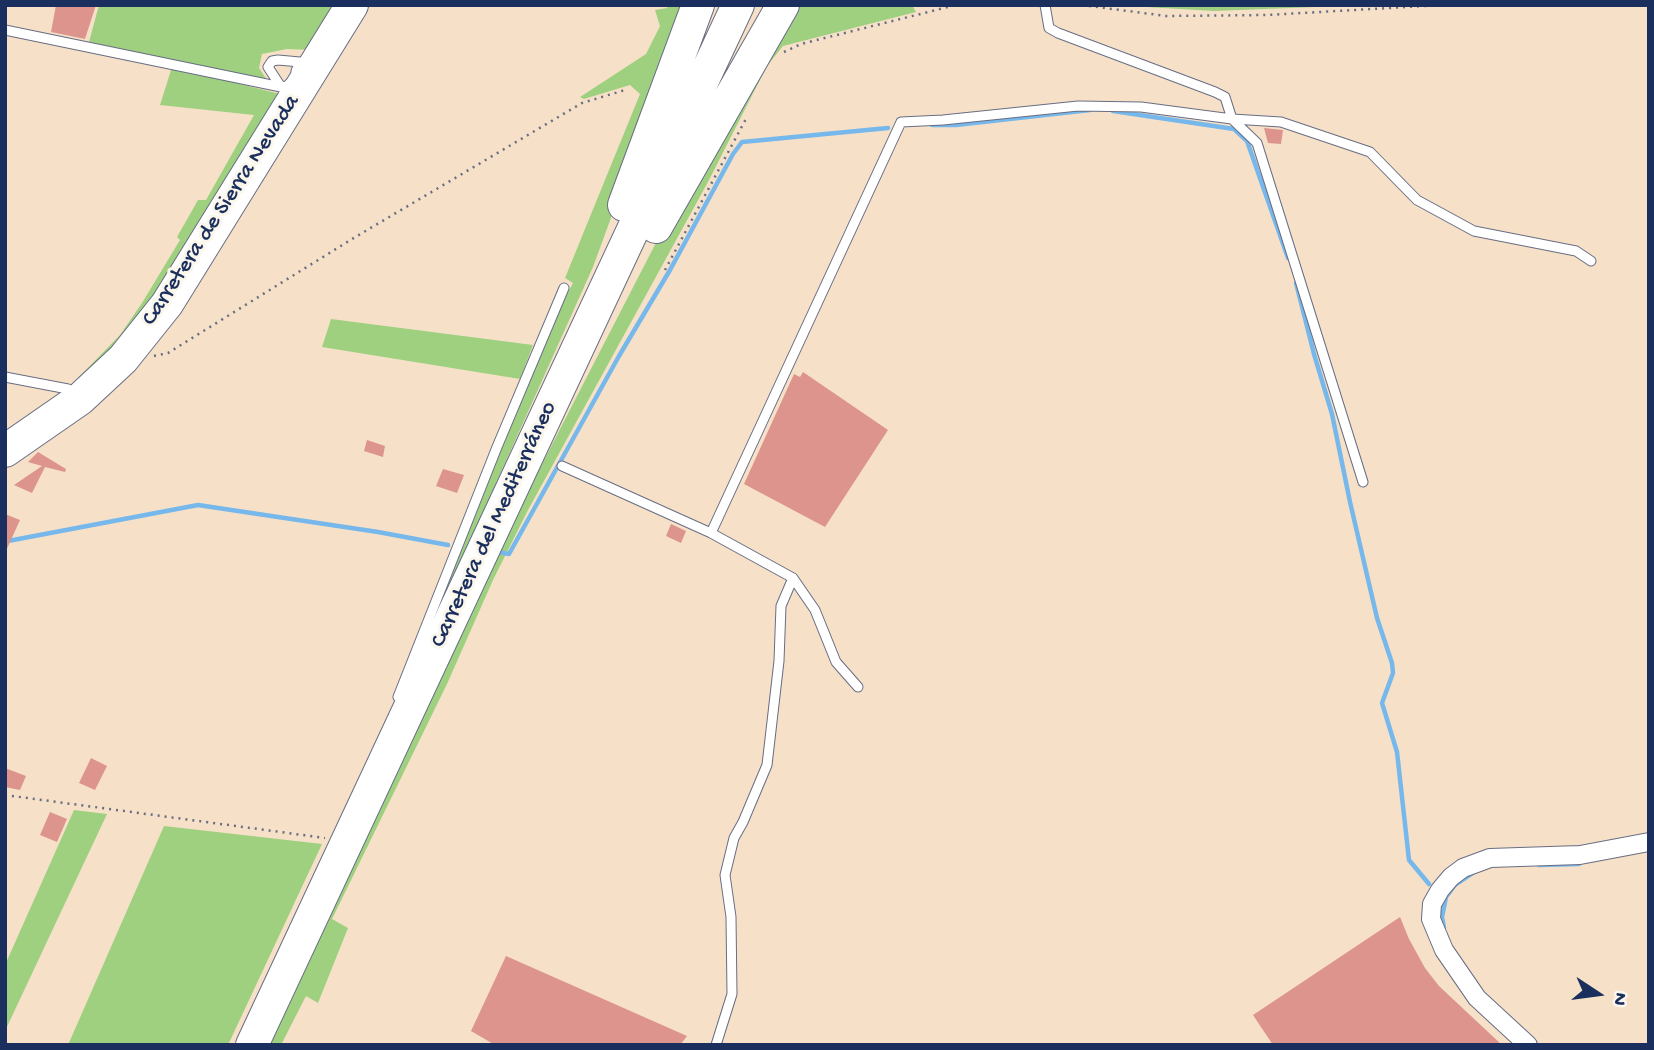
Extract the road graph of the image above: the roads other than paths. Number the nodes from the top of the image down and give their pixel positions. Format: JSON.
{"nodes":[{"id":1,"x":352,"y":5,"type":"edge"},
{"id":2,"x":698,"y":5,"type":"edge"},
{"id":3,"x":738,"y":5,"type":"edge"},
{"id":4,"x":783,"y":5,"type":"edge"},
{"id":5,"x":1045,"y":5,"type":"edge"},
{"id":6,"x":5,"y":30,"type":"edge"},
{"id":7,"x":294,"y":81,"type":"junction"},
{"id":8,"x":1232,"y":119,"type":"junction"},
{"id":9,"x":1591,"y":261,"type":"dead end"},
{"id":10,"x":564,"y":288,"type":"dead end"},
{"id":11,"x":5,"y":377,"type":"edge"},
{"id":12,"x":556,"y":397,"type":"junction"},
{"id":13,"x":80,"y":399,"type":"junction"},
{"id":14,"x":5,"y":451,"type":"edge"},
{"id":15,"x":562,"y":466,"type":"dead end"},
{"id":16,"x":520,"y":473,"type":"junction"},
{"id":17,"x":1363,"y":482,"type":"dead end"},
{"id":18,"x":711,"y":533,"type":"junction"},
{"id":19,"x":793,"y":578,"type":"junction"},
{"id":20,"x":858,"y":687,"type":"dead end"},
{"id":21,"x":396,"y":703,"type":"dead end"},
{"id":22,"x":1649,"y":842,"type":"edge"},
{"id":23,"x":251,"y":1045,"type":"edge"},
{"id":24,"x":716,"y":1045,"type":"edge"},
{"id":25,"x":1528,"y":1045,"type":"edge"}],
"edges":[{"from":1,"to":7,"type":"highway","name":"Carretera de Sierra Nevada"},
{"from":2,"to":12,"type":"highway"},
{"from":3,"to":12,"type":"highway","name":"Carretera del Mediterráneo"},
{"from":4,"to":16,"type":"highway"},
{"from":5,"to":8,"type":"lane"},
{"from":6,"to":7,"type":"lane"},
{"from":7,"to":13,"type":"highway","name":"Carretera de Sierra Nevada"},
{"from":8,"to":9,"type":"lane"},
{"from":8,"to":17,"type":"lane"},
{"from":8,"to":18,"type":"lane"},
{"from":10,"to":21,"type":"lane"},
{"from":11,"to":13,"type":"lane"},
{"from":12,"to":16,"type":"highway","name":"Carretera del Mediterráneo"},
{"from":13,"to":14,"type":"highway","name":"Carretera de Sierra Nevada"},
{"from":15,"to":18,"type":"lane"},
{"from":16,"to":23,"type":"highway","name":"Carretera del Mediterráneo"},
{"from":18,"to":19,"type":"lane"},
{"from":19,"to":20,"type":"lane"},
{"from":19,"to":24,"type":"lane"},
{"from":22,"to":25,"type":"street"}]}
